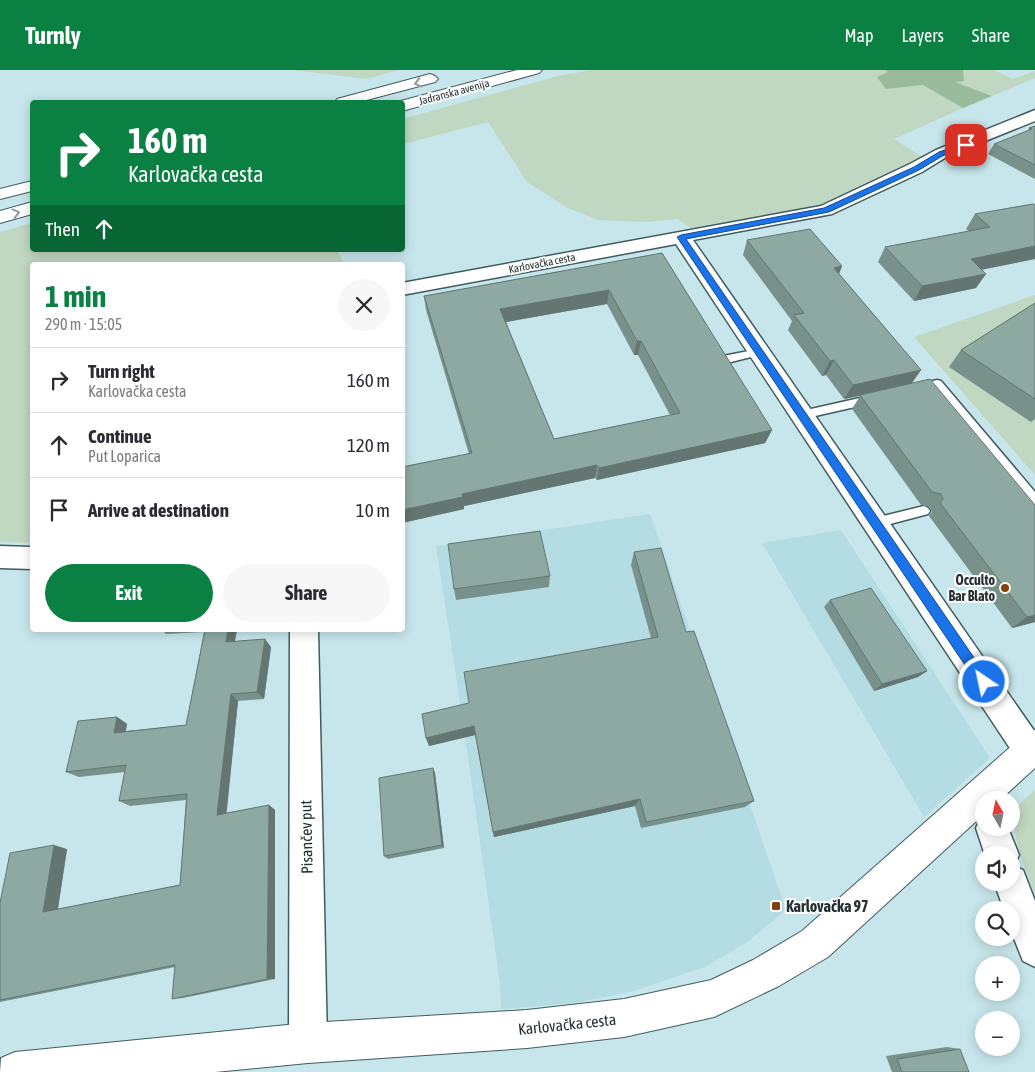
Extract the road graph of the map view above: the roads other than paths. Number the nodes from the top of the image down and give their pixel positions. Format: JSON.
{"nodes":[{"id":1,"x":534,"y":70,"type":"edge"},
{"id":2,"x":448,"y":74,"type":"dead end"},
{"id":3,"x":350,"y":100,"type":"edge"},
{"id":4,"x":405,"y":105,"type":"edge"},
{"id":5,"x":1035,"y":114,"type":"edge"},
{"id":6,"x":30,"y":186,"type":"edge"},
{"id":7,"x":0,"y":194,"type":"edge"},
{"id":8,"x":30,"y":209,"type":"edge"},
{"id":9,"x":0,"y":217,"type":"edge"},
{"id":10,"x":681,"y":237,"type":"junction"},
{"id":11,"x":405,"y":288,"type":"edge"},
{"id":12,"x":759,"y":352,"type":"junction"},
{"id":13,"x":723,"y":360,"type":"edge"},
{"id":14,"x":909,"y":391,"type":"edge"},
{"id":15,"x":880,"y":397,"type":"edge"},
{"id":16,"x":802,"y":415,"type":"junction"},
{"id":17,"x":1035,"y":500,"type":"edge"},
{"id":18,"x":924,"y":511,"type":"dead end"},
{"id":19,"x":875,"y":523,"type":"junction"},
{"id":20,"x":0,"y":557,"type":"edge"},
{"id":21,"x":30,"y":558,"type":"edge"},
{"id":22,"x":304,"y":632,"type":"edge"},
{"id":23,"x":1033,"y":749,"type":"edge"},
{"id":24,"x":1000,"y":791,"type":"edge"},
{"id":25,"x":975,"y":818,"type":"edge"},
{"id":26,"x":1014,"y":891,"type":"edge"},
{"id":27,"x":1035,"y":949,"type":"edge"},
{"id":28,"x":308,"y":1043,"type":"junction"},
{"id":29,"x":16,"y":1072,"type":"edge"}],
"edges":[{"from":1,"to":4,"type":"street","name":"Jadranska avenija"},
{"from":2,"to":3,"type":"street","name":"Jadranska avenija","one_way":true},
{"from":5,"to":10,"type":"street","name":"Karlovačka cesta"},
{"from":6,"to":7,"type":"street"},
{"from":9,"to":8,"type":"street","one_way":true},
{"from":10,"to":11,"type":"street","name":"Karlovačka cesta"},
{"from":10,"to":12,"type":"street","name":"Karlovačka cesta"},
{"from":12,"to":13,"type":"lane"},
{"from":12,"to":16,"type":"street","name":"Karlovačka cesta"},
{"from":14,"to":17,"type":"lane"},
{"from":15,"to":16,"type":"lane"},
{"from":16,"to":19,"type":"street","name":"Karlovačka cesta"},
{"from":18,"to":19,"type":"lane"},
{"from":19,"to":23,"type":"street","name":"Karlovačka cesta"},
{"from":20,"to":21,"type":"street"},
{"from":22,"to":28,"type":"street","name":"Pisančev put"},
{"from":23,"to":24,"type":"street","name":"Karlovačka cesta"},
{"from":25,"to":28,"type":"street","name":"Karlovačka cesta"},
{"from":26,"to":27,"type":"street"},
{"from":28,"to":29,"type":"street","name":"Karlovačka cesta"}]}
